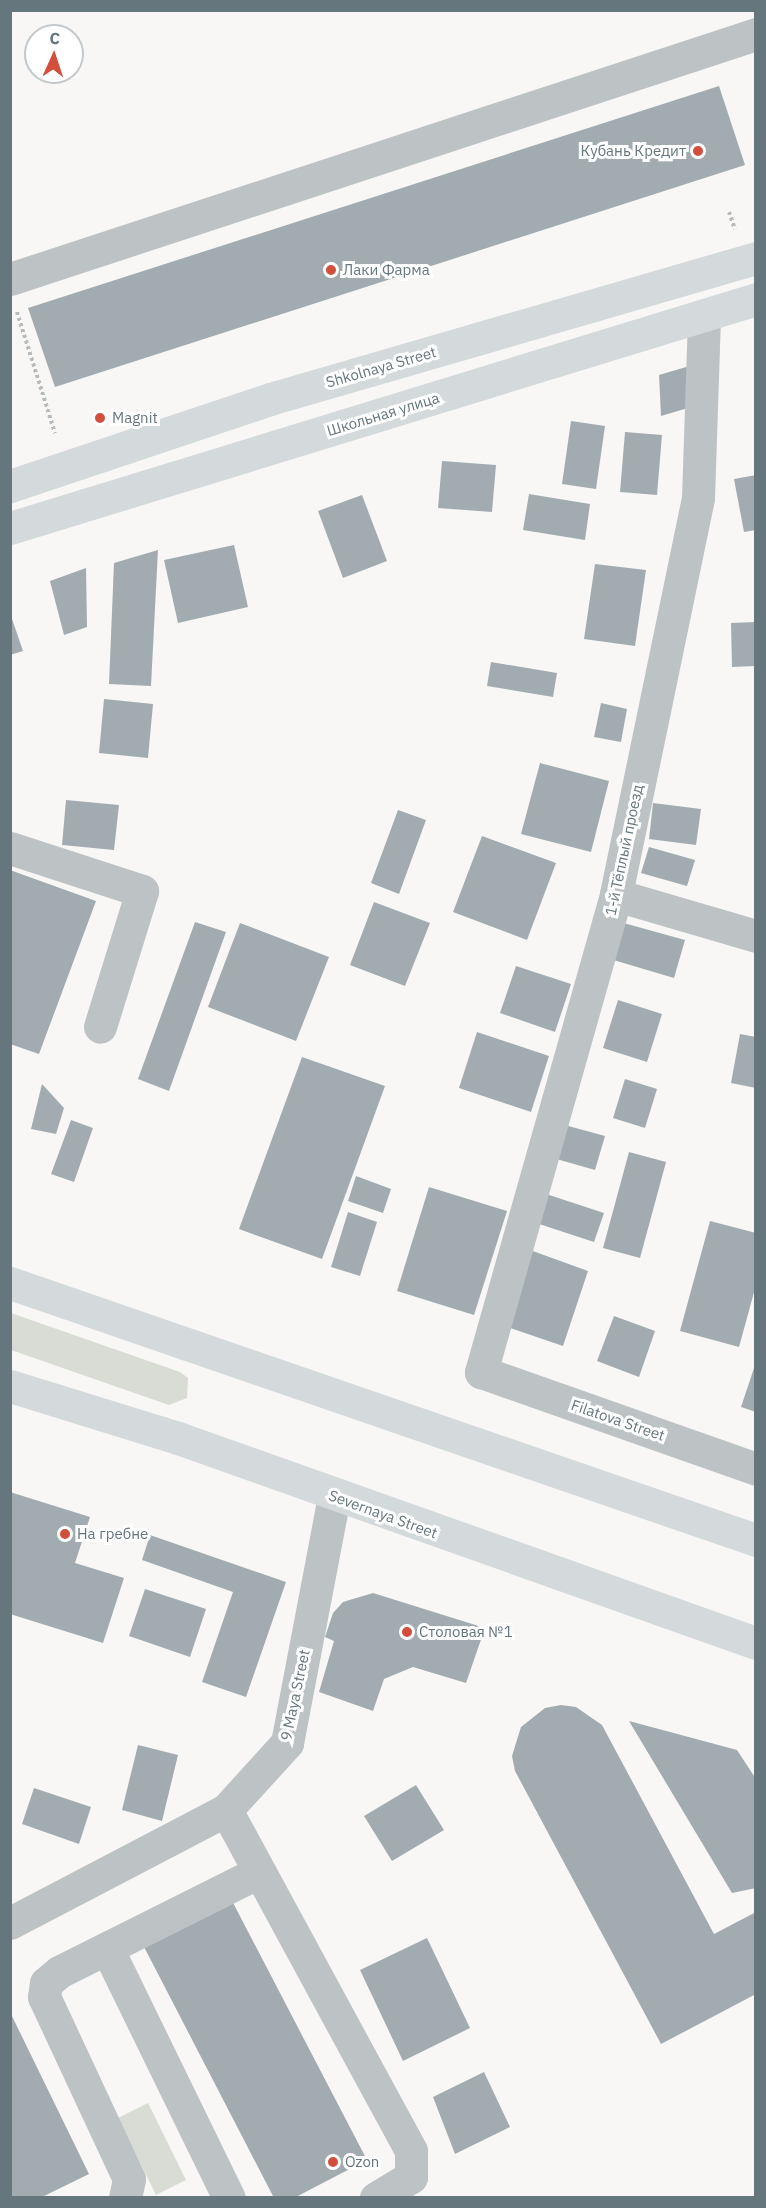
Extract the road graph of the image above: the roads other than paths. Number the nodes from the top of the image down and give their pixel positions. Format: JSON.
{"nodes":[{"id":1,"x":750,"y":10,"type":"edge"},
{"id":2,"x":756,"y":28,"type":"edge"},
{"id":3,"x":756,"y":34,"type":"edge"},
{"id":4,"x":756,"y":258,"type":"edge"},
{"id":5,"x":10,"y":279,"type":"edge"},
{"id":6,"x":756,"y":299,"type":"edge"},
{"id":7,"x":704,"y":317,"type":"junction"},
{"id":8,"x":10,"y":486,"type":"edge"},
{"id":9,"x":10,"y":528,"type":"edge"},
{"id":10,"x":10,"y":848,"type":"edge"},
{"id":11,"x":616,"y":895,"type":"junction"},
{"id":12,"x":756,"y":936,"type":"edge"},
{"id":13,"x":100,"y":1028,"type":"dead end"},
{"id":14,"x":10,"y":1283,"type":"edge"},
{"id":15,"x":481,"y":1371,"type":"joint"},
{"id":16,"x":10,"y":1386,"type":"edge"},
{"id":17,"x":756,"y":1469,"type":"edge"},
{"id":18,"x":334,"y":1497,"type":"junction"},
{"id":19,"x":756,"y":1540,"type":"edge"},
{"id":20,"x":752,"y":1643,"type":"edge"},
{"id":21,"x":226,"y":1810,"type":"junction"},
{"id":22,"x":259,"y":1872,"type":"junction"},
{"id":23,"x":10,"y":1923,"type":"edge"},
{"id":24,"x":107,"y":1948,"type":"junction"},
{"id":25,"x":125,"y":2198,"type":"edge"},
{"id":26,"x":229,"y":2198,"type":"edge"},
{"id":27,"x":376,"y":2198,"type":"edge"}],
"edges":[{"from":1,"to":2,"type":"street"},
{"from":3,"to":5,"type":"street"},
{"from":4,"to":8,"type":"main road","name":"Shkolnaya Street"},
{"from":6,"to":7,"type":"main road","name":"Школьная улица"},
{"from":7,"to":9,"type":"main road","name":"Школьная улица"},
{"from":7,"to":11,"type":"street","name":"1-й Тёплый проезд"},
{"from":10,"to":13,"type":"street"},
{"from":11,"to":12,"type":"street"},
{"from":11,"to":15,"type":"street","name":"1-й Тёплый проезд"},
{"from":14,"to":19,"type":"main road"},
{"from":15,"to":17,"type":"street","name":"Filatova Street"},
{"from":16,"to":18,"type":"main road","name":"Severnaya Street"},
{"from":18,"to":20,"type":"main road","name":"Severnaya Street"},
{"from":18,"to":21,"type":"street","name":"9 Maya Street"},
{"from":21,"to":22,"type":"street"},
{"from":21,"to":23,"type":"street","name":"9 Maya Street"},
{"from":22,"to":24,"type":"street"},
{"from":22,"to":27,"type":"street"},
{"from":24,"to":25,"type":"street"},
{"from":24,"to":26,"type":"street"}]}
